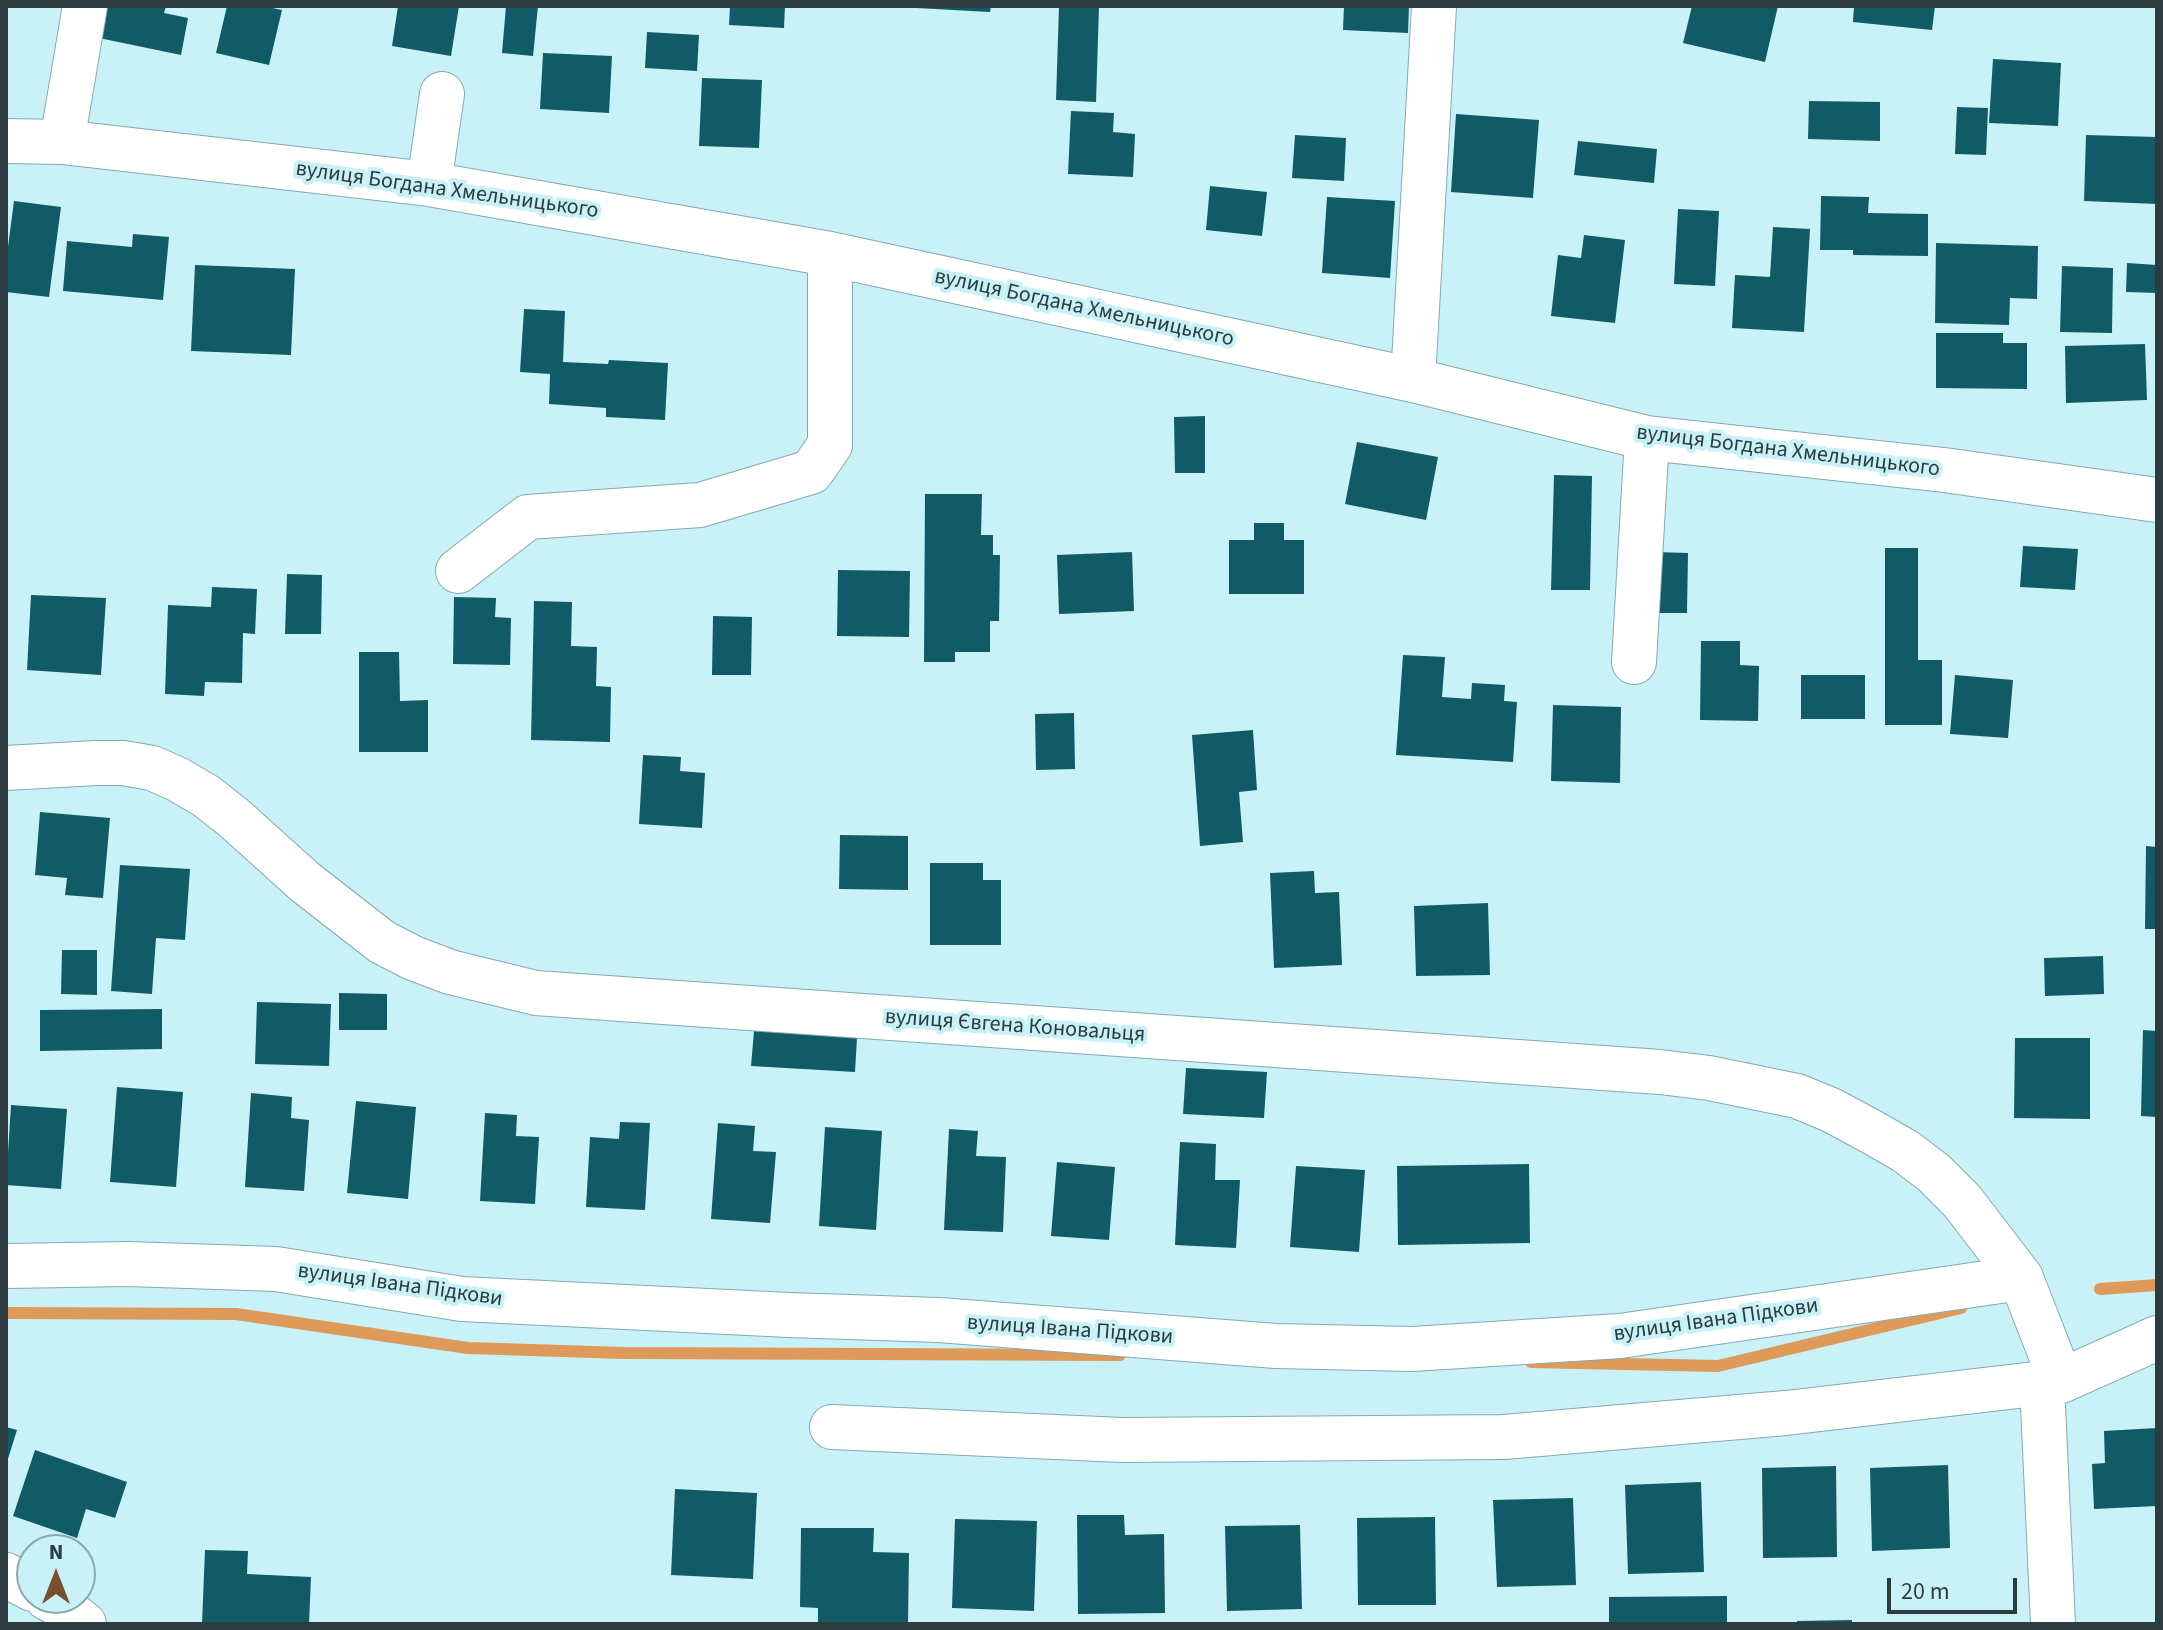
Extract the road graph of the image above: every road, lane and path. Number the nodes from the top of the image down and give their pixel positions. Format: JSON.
{"nodes":[{"id":1,"x":85,"y":6,"type":"edge"},
{"id":2,"x":1434,"y":6,"type":"edge"},
{"id":3,"x":442,"y":94,"type":"dead end"},
{"id":4,"x":6,"y":141,"type":"edge"},
{"id":5,"x":62,"y":142,"type":"junction"},
{"id":6,"x":429,"y":184,"type":"junction"},
{"id":7,"x":830,"y":254,"type":"junction"},
{"id":8,"x":1413,"y":380,"type":"junction"},
{"id":9,"x":1647,"y":438,"type":"junction"},
{"id":10,"x":2157,"y":500,"type":"edge"},
{"id":11,"x":458,"y":571,"type":"dead end"},
{"id":12,"x":1634,"y":662,"type":"dead end"},
{"id":13,"x":6,"y":768,"type":"edge"},
{"id":14,"x":6,"y":1266,"type":"edge"},
{"id":15,"x":2021,"y":1278,"type":"junction"},
{"id":16,"x":2157,"y":1338,"type":"edge"},
{"id":17,"x":2051,"y":1382,"type":"junction"},
{"id":18,"x":832,"y":1427,"type":"dead end"},
{"id":19,"x":2053,"y":1624,"type":"edge"}],
"edges":[{"from":1,"to":5,"type":"street"},
{"from":2,"to":8,"type":"street"},
{"from":3,"to":6,"type":"street"},
{"from":4,"to":5,"type":"street","name":"вулиця Богдана Хмельницького"},
{"from":5,"to":6,"type":"street","name":"вулиця Богдана Хмельницького"},
{"from":6,"to":7,"type":"street","name":"вулиця Богдана Хмельницького"},
{"from":7,"to":8,"type":"street","name":"вулиця Богдана Хмельницького"},
{"from":7,"to":11,"type":"street"},
{"from":8,"to":9,"type":"street","name":"вулиця Богдана Хмельницького"},
{"from":9,"to":10,"type":"street","name":"вулиця Богдана Хмельницького"},
{"from":9,"to":12,"type":"street"},
{"from":13,"to":15,"type":"street","name":"вулиця Євгена Коновальця"},
{"from":14,"to":15,"type":"street","name":"вулиця Івана Підкови"},
{"from":15,"to":17,"type":"street"},
{"from":16,"to":17,"type":"street"},
{"from":17,"to":18,"type":"street"},
{"from":17,"to":19,"type":"street"}]}
